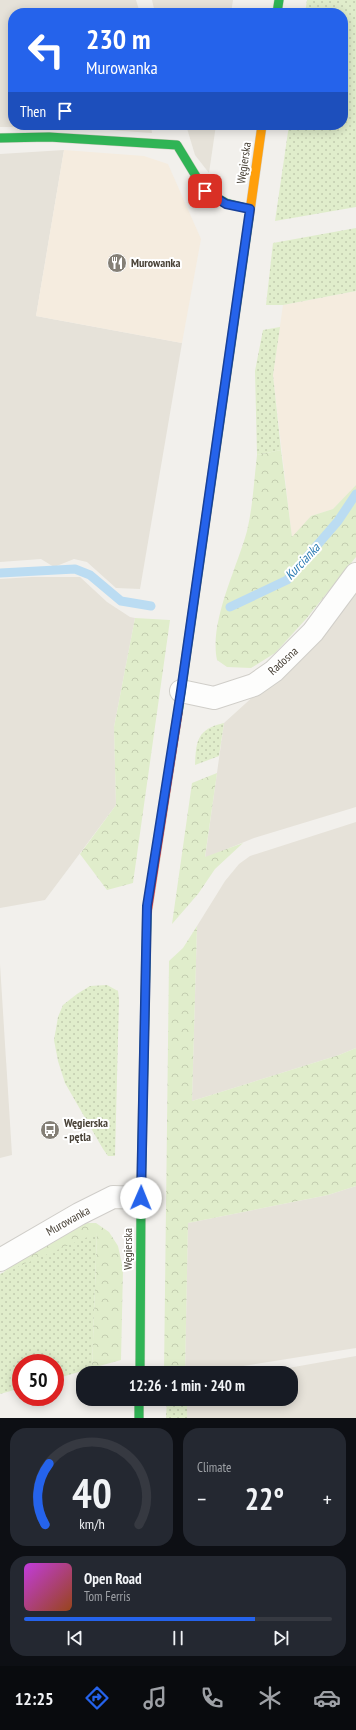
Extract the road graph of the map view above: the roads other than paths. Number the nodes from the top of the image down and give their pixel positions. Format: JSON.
{"nodes":[{"id":1,"x":261,"y":130,"type":"edge"},
{"id":2,"x":0,"y":138,"type":"edge"},
{"id":3,"x":250,"y":209,"type":"junction"},
{"id":4,"x":356,"y":574,"type":"edge"},
{"id":5,"x":181,"y":691,"type":"junction"},
{"id":6,"x":141,"y":1198,"type":"junction"},
{"id":7,"x":0,"y":1260,"type":"edge"},
{"id":8,"x":140,"y":1366,"type":"edge"},
{"id":9,"x":139,"y":1406,"type":"edge"},
{"id":10,"x":139,"y":1418,"type":"edge"}],
"edges":[{"from":1,"to":3,"type":"main road","name":"Węgierska"},
{"from":2,"to":3,"type":"main road"},
{"from":3,"to":5,"type":"main road","name":"Węgierska"},
{"from":4,"to":5,"type":"street","name":"Radosna"},
{"from":5,"to":6,"type":"main road","name":"Węgierska"},
{"from":6,"to":7,"type":"street","name":"Murowanka"},
{"from":6,"to":8,"type":"main road","name":"Węgierska"},
{"from":9,"to":10,"type":"main road"}]}
